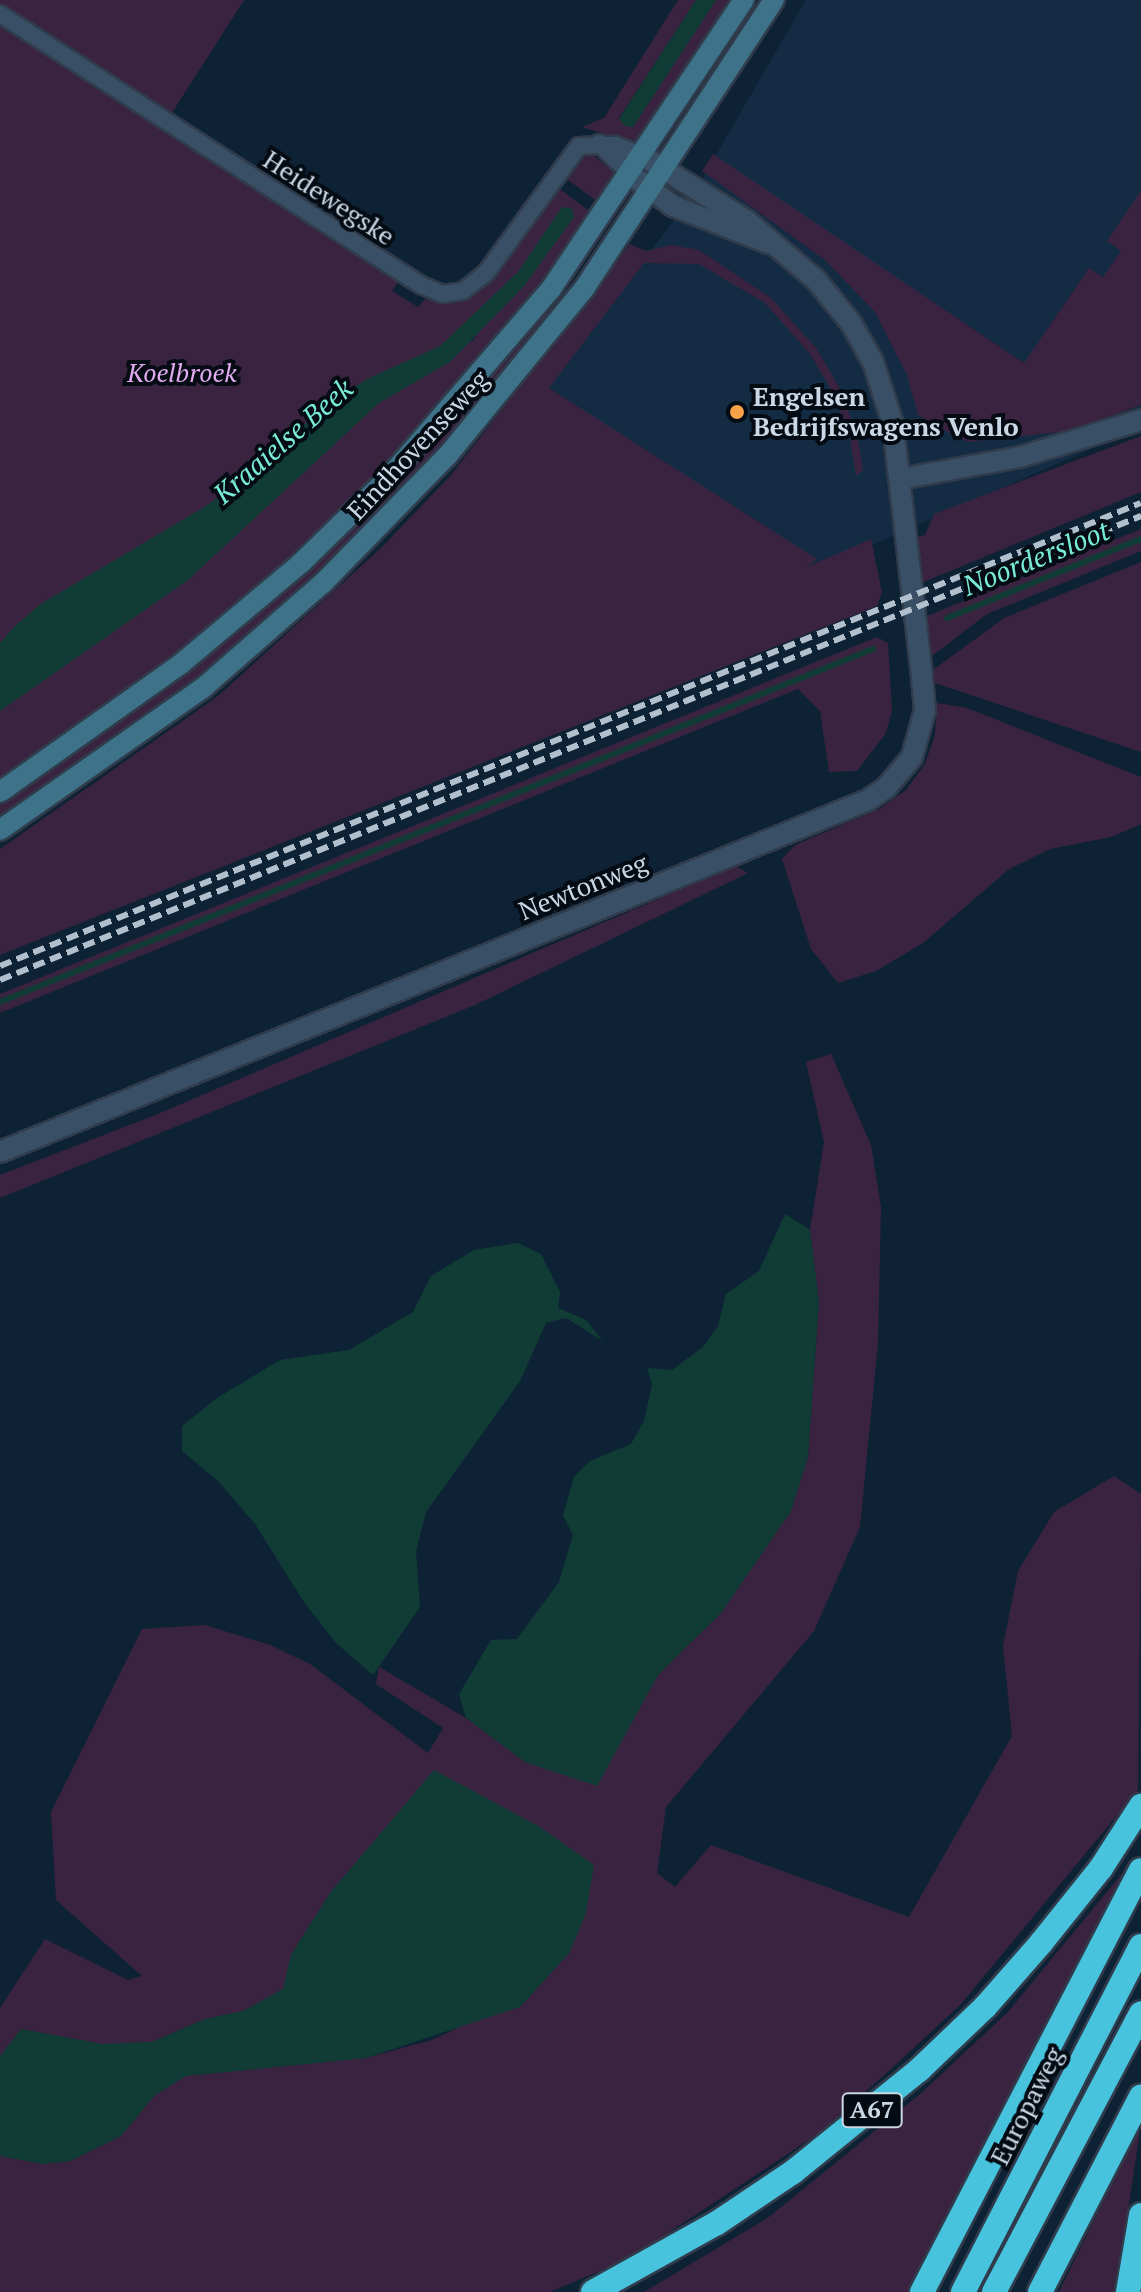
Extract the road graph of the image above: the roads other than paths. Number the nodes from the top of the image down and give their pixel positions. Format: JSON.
{"nodes":[{"id":1,"x":744,"y":0,"type":"edge"},
{"id":2,"x":774,"y":0,"type":"edge"},
{"id":3,"x":0,"y":14,"type":"edge"},
{"id":4,"x":599,"y":143,"type":"junction"},
{"id":5,"x":643,"y":156,"type":"junction"},
{"id":6,"x":668,"y":167,"type":"junction"},
{"id":7,"x":631,"y":175,"type":"junction"},
{"id":8,"x":652,"y":191,"type":"junction"},
{"id":9,"x":768,"y":243,"type":"junction"},
{"id":10,"x":1141,"y":420,"type":"edge"},
{"id":11,"x":900,"y":479,"type":"junction"},
{"id":12,"x":0,"y":792,"type":"edge"},
{"id":13,"x":0,"y":830,"type":"edge"},
{"id":14,"x":0,"y":1152,"type":"edge"},
{"id":15,"x":1141,"y":1806,"type":"edge"},
{"id":16,"x":1141,"y":1870,"type":"edge"},
{"id":17,"x":1141,"y":1946,"type":"edge"},
{"id":18,"x":1141,"y":2013,"type":"edge"},
{"id":19,"x":1141,"y":2096,"type":"edge"},
{"id":20,"x":1141,"y":2215,"type":"edge"},
{"id":21,"x":593,"y":2292,"type":"edge"},
{"id":22,"x":922,"y":2292,"type":"edge"},
{"id":23,"x":963,"y":2292,"type":"edge"},
{"id":24,"x":994,"y":2292,"type":"edge"},
{"id":25,"x":1040,"y":2292,"type":"edge"},
{"id":26,"x":1128,"y":2292,"type":"edge"}],
"edges":[{"from":1,"to":5,"type":"main road","name":"Eindhovenseweg"},
{"from":2,"to":6,"type":"main road","name":"Eindhovenseweg"},
{"from":3,"to":4,"type":"street","name":"Heidewegske"},
{"from":4,"to":5,"type":"street"},
{"from":4,"to":7,"type":"street"},
{"from":5,"to":6,"type":"street"},
{"from":5,"to":7,"type":"main road","name":"Eindhovenseweg"},
{"from":6,"to":8,"type":"main road","name":"Eindhovenseweg"},
{"from":6,"to":9,"type":"street"},
{"from":7,"to":8,"type":"street"},
{"from":7,"to":12,"type":"main road","name":"Eindhovenseweg"},
{"from":8,"to":9,"type":"street"},
{"from":8,"to":13,"type":"main road","name":"Eindhovenseweg"},
{"from":9,"to":11,"type":"street","name":"Newtonweg"},
{"from":10,"to":11,"type":"street"},
{"from":11,"to":14,"type":"street","name":"Newtonweg"},
{"from":15,"to":21,"type":"highway","number":"A67"},
{"from":16,"to":22,"type":"highway"},
{"from":17,"to":23,"type":"highway","name":"Europaweg"},
{"from":18,"to":24,"type":"highway"},
{"from":19,"to":25,"type":"highway"},
{"from":20,"to":26,"type":"highway"}]}
